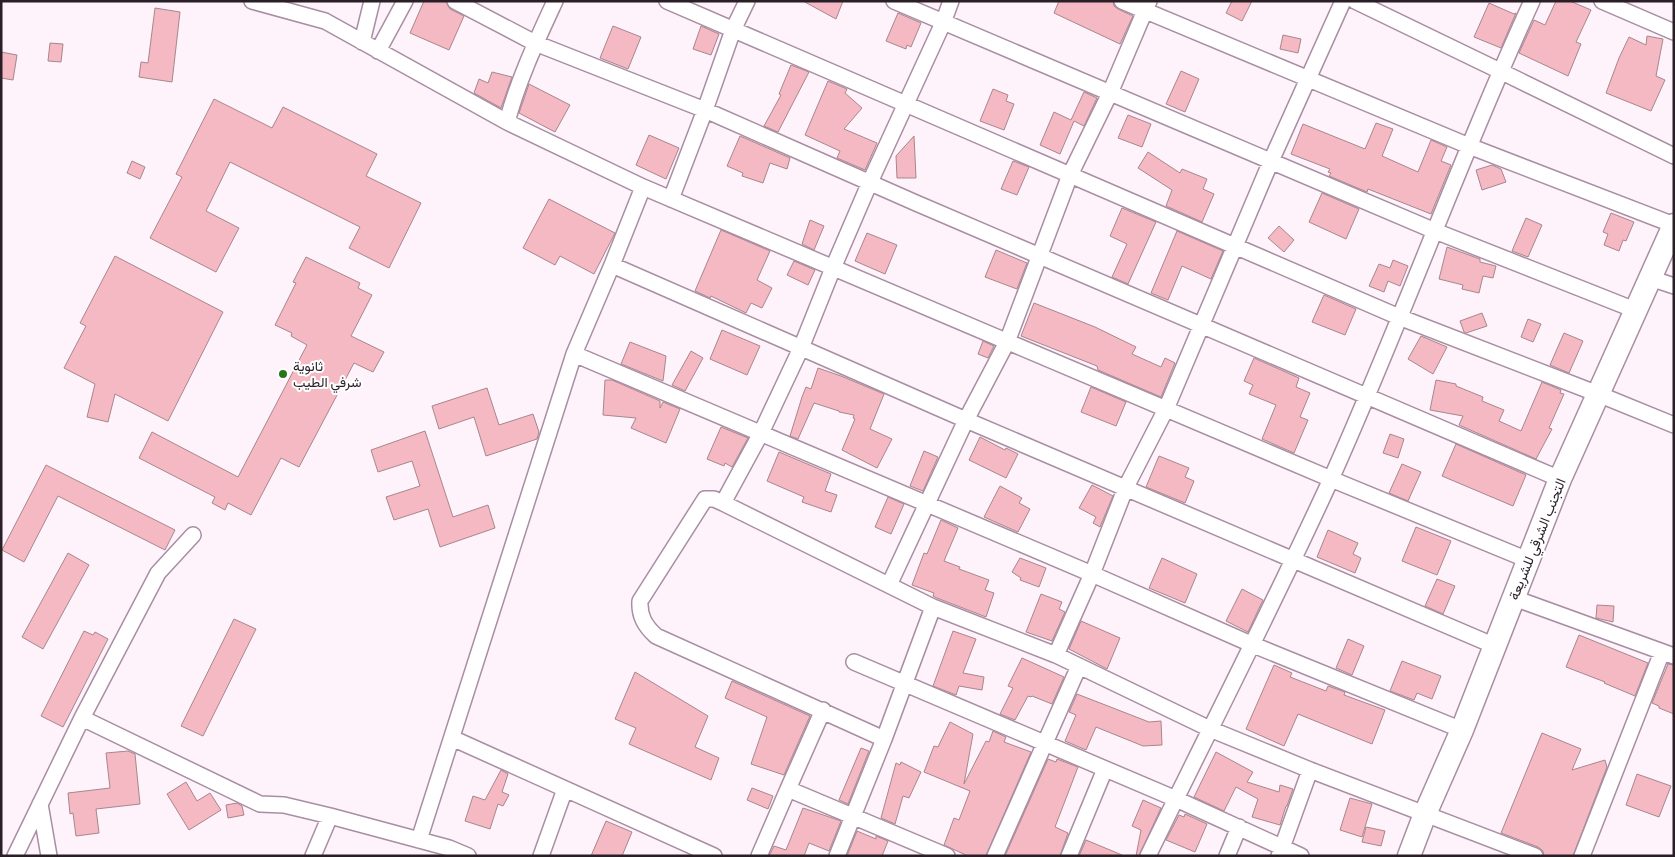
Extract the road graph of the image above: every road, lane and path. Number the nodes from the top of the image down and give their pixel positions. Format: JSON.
{"nodes":[{"id":1,"x":252,"y":1,"type":"edge"},
{"id":2,"x":372,"y":1,"type":"edge"},
{"id":3,"x":405,"y":1,"type":"edge"},
{"id":4,"x":455,"y":1,"type":"edge"},
{"id":5,"x":555,"y":1,"type":"edge"},
{"id":6,"x":667,"y":1,"type":"edge"},
{"id":7,"x":747,"y":1,"type":"edge"},
{"id":8,"x":894,"y":1,"type":"edge"},
{"id":9,"x":951,"y":1,"type":"edge"},
{"id":10,"x":1122,"y":1,"type":"edge"},
{"id":11,"x":1343,"y":1,"type":"edge"},
{"id":12,"x":1355,"y":1,"type":"edge"},
{"id":13,"x":1532,"y":1,"type":"edge"},
{"id":14,"x":1602,"y":1,"type":"edge"},
{"id":15,"x":1147,"y":6,"type":"edge"},
{"id":16,"x":943,"y":23,"type":"junction"},
{"id":17,"x":733,"y":30,"type":"junction"},
{"id":18,"x":1674,"y":32,"type":"edge"},
{"id":19,"x":362,"y":42,"type":"junction"},
{"id":20,"x":536,"y":43,"type":"junction"},
{"id":21,"x":378,"y":51,"type":"junction"},
{"id":22,"x":1500,"y":71,"type":"junction"},
{"id":23,"x":1308,"y":79,"type":"junction"},
{"id":24,"x":1110,"y":93,"type":"junction"},
{"id":25,"x":906,"y":104,"type":"junction"},
{"id":26,"x":705,"y":110,"type":"junction"},
{"id":27,"x":507,"y":122,"type":"junction"},
{"id":28,"x":1469,"y":146,"type":"junction"},
{"id":29,"x":1674,"y":156,"type":"edge"},
{"id":30,"x":1270,"y":161,"type":"junction"},
{"id":31,"x":1070,"y":176,"type":"junction"},
{"id":32,"x":870,"y":182,"type":"junction"},
{"id":33,"x":643,"y":187,"type":"junction"},
{"id":34,"x":671,"y":199,"type":"junction"},
{"id":35,"x":1674,"y":225,"type":"edge"},
{"id":36,"x":1435,"y":231,"type":"junction"},
{"id":37,"x":1235,"y":246,"type":"junction"},
{"id":38,"x":1039,"y":256,"type":"junction"},
{"id":39,"x":612,"y":265,"type":"junction"},
{"id":40,"x":833,"y":268,"type":"junction"},
{"id":41,"x":1650,"y":278,"type":"junction"},
{"id":42,"x":1674,"y":286,"type":"edge"},
{"id":43,"x":1635,"y":310,"type":"junction"},
{"id":44,"x":1399,"y":317,"type":"junction"},
{"id":45,"x":1202,"y":326,"type":"junction"},
{"id":46,"x":1007,"y":342,"type":"junction"},
{"id":47,"x":801,"y":348,"type":"junction"},
{"id":48,"x":574,"y":354,"type":"junction"},
{"id":49,"x":1598,"y":394,"type":"junction"},
{"id":50,"x":1367,"y":397,"type":"junction"},
{"id":51,"x":1166,"y":409,"type":"junction"},
{"id":52,"x":966,"y":420,"type":"junction"},
{"id":53,"x":1674,"y":425,"type":"edge"},
{"id":54,"x":761,"y":432,"type":"junction"},
{"id":55,"x":1331,"y":479,"type":"junction"},
{"id":56,"x":1560,"y":479,"type":"junction"},
{"id":57,"x":1126,"y":487,"type":"junction"},
{"id":58,"x":723,"y":503,"type":"junction"},
{"id":59,"x":926,"y":504,"type":"junction"},
{"id":60,"x":193,"y":535,"type":"dead end"},
{"id":61,"x":1293,"y":559,"type":"junction"},
{"id":62,"x":1528,"y":560,"type":"junction"},
{"id":63,"x":1092,"y":574,"type":"junction"},
{"id":64,"x":890,"y":585,"type":"junction"},
{"id":65,"x":1514,"y":598,"type":"junction"},
{"id":66,"x":934,"y":607,"type":"junction"},
{"id":67,"x":1252,"y":644,"type":"junction"},
{"id":68,"x":1495,"y":646,"type":"junction"},
{"id":69,"x":1668,"y":654,"type":"edge"},
{"id":70,"x":1056,"y":655,"type":"junction"},
{"id":71,"x":854,"y":662,"type":"dead end"},
{"id":72,"x":1079,"y":666,"type":"junction"},
{"id":73,"x":904,"y":683,"type":"junction"},
{"id":74,"x":823,"y":710,"type":"junction"},
{"id":75,"x":82,"y":718,"type":"junction"},
{"id":76,"x":1210,"y":729,"type":"junction"},
{"id":77,"x":1462,"y":730,"type":"junction"},
{"id":78,"x":452,"y":738,"type":"junction"},
{"id":79,"x":884,"y":739,"type":"junction"},
{"id":80,"x":1045,"y":743,"type":"junction"},
{"id":81,"x":1105,"y":769,"type":"junction"},
{"id":82,"x":1310,"y":770,"type":"junction"},
{"id":83,"x":565,"y":789,"type":"junction"},
{"id":84,"x":788,"y":789,"type":"junction"},
{"id":85,"x":1176,"y":799,"type":"junction"},
{"id":86,"x":40,"y":804,"type":"junction"},
{"id":87,"x":1425,"y":814,"type":"junction"},
{"id":88,"x":330,"y":816,"type":"junction"},
{"id":89,"x":853,"y":818,"type":"junction"},
{"id":90,"x":1239,"y":827,"type":"junction"},
{"id":91,"x":419,"y":840,"type":"junction"},
{"id":92,"x":448,"y":852,"type":"edge"},
{"id":93,"x":1281,"y":852,"type":"edge"},
{"id":94,"x":15,"y":856,"type":"edge"},
{"id":95,"x":49,"y":856,"type":"edge"},
{"id":96,"x":313,"y":856,"type":"edge"},
{"id":97,"x":468,"y":856,"type":"edge"},
{"id":98,"x":541,"y":856,"type":"edge"},
{"id":99,"x":714,"y":856,"type":"edge"},
{"id":100,"x":759,"y":856,"type":"edge"},
{"id":101,"x":837,"y":856,"type":"edge"},
{"id":102,"x":946,"y":856,"type":"edge"},
{"id":103,"x":995,"y":856,"type":"edge"},
{"id":104,"x":1069,"y":856,"type":"edge"},
{"id":105,"x":1148,"y":856,"type":"edge"},
{"id":106,"x":1227,"y":856,"type":"edge"},
{"id":107,"x":1301,"y":856,"type":"edge"},
{"id":108,"x":1409,"y":856,"type":"edge"},
{"id":109,"x":1535,"y":856,"type":"edge"},
{"id":110,"x":1582,"y":856,"type":"edge"}],
"edges":[{"from":1,"to":19,"type":"street"},
{"from":2,"to":19,"type":"street"},
{"from":3,"to":21,"type":"street"},
{"from":4,"to":20,"type":"street"},
{"from":5,"to":20,"type":"street"},
{"from":6,"to":17,"type":"street"},
{"from":7,"to":17,"type":"street"},
{"from":8,"to":16,"type":"street"},
{"from":9,"to":16,"type":"street"},
{"from":10,"to":15,"type":"street"},
{"from":11,"to":23,"type":"street"},
{"from":12,"to":22,"type":"street"},
{"from":13,"to":22,"type":"street"},
{"from":14,"to":18,"type":"street"},
{"from":15,"to":23,"type":"street"},
{"from":15,"to":24,"type":"street"},
{"from":16,"to":24,"type":"street"},
{"from":16,"to":25,"type":"street"},
{"from":17,"to":25,"type":"street"},
{"from":17,"to":26,"type":"street"},
{"from":19,"to":21,"type":"street"},
{"from":20,"to":26,"type":"street"},
{"from":20,"to":27,"type":"street"},
{"from":21,"to":27,"type":"street"},
{"from":22,"to":28,"type":"street"},
{"from":22,"to":29,"type":"street"},
{"from":23,"to":28,"type":"street"},
{"from":23,"to":30,"type":"street"},
{"from":24,"to":30,"type":"street"},
{"from":24,"to":31,"type":"street"},
{"from":25,"to":31,"type":"street"},
{"from":25,"to":32,"type":"street"},
{"from":26,"to":32,"type":"street"},
{"from":26,"to":34,"type":"street"},
{"from":27,"to":33,"type":"street"},
{"from":28,"to":35,"type":"street"},
{"from":28,"to":36,"type":"street"},
{"from":30,"to":36,"type":"street"},
{"from":30,"to":37,"type":"street"},
{"from":31,"to":37,"type":"street"},
{"from":31,"to":38,"type":"street"},
{"from":32,"to":38,"type":"street"},
{"from":32,"to":40,"type":"street"},
{"from":33,"to":34,"type":"street"},
{"from":33,"to":39,"type":"street"},
{"from":34,"to":40,"type":"street"},
{"from":35,"to":41,"type":"main road","name":"التجنب الشرقي للشريعة"},
{"from":36,"to":43,"type":"street"},
{"from":36,"to":44,"type":"street"},
{"from":37,"to":44,"type":"street"},
{"from":37,"to":45,"type":"street"},
{"from":38,"to":45,"type":"street"},
{"from":38,"to":46,"type":"street"},
{"from":39,"to":47,"type":"street"},
{"from":39,"to":48,"type":"street"},
{"from":40,"to":46,"type":"street"},
{"from":40,"to":47,"type":"street"},
{"from":41,"to":42,"type":"street"},
{"from":41,"to":43,"type":"main road","name":"التجنب الشرقي للشريعة"},
{"from":43,"to":49,"type":"main road","name":"التجنب الشرقي للشريعة"},
{"from":44,"to":49,"type":"street"},
{"from":44,"to":50,"type":"street"},
{"from":45,"to":50,"type":"street"},
{"from":45,"to":51,"type":"street"},
{"from":46,"to":51,"type":"street"},
{"from":46,"to":52,"type":"street"},
{"from":47,"to":52,"type":"street"},
{"from":47,"to":54,"type":"street"},
{"from":48,"to":54,"type":"street"},
{"from":48,"to":78,"type":"street"},
{"from":49,"to":53,"type":"street"},
{"from":49,"to":56,"type":"main road","name":"التجنب الشرقي للشريعة"},
{"from":50,"to":55,"type":"street"},
{"from":50,"to":56,"type":"street"},
{"from":51,"to":55,"type":"street"},
{"from":51,"to":57,"type":"street"},
{"from":52,"to":57,"type":"street"},
{"from":52,"to":59,"type":"street"},
{"from":54,"to":58,"type":"street"},
{"from":54,"to":59,"type":"street"},
{"from":55,"to":61,"type":"street"},
{"from":55,"to":62,"type":"street"},
{"from":56,"to":62,"type":"main road","name":"التجنب الشرقي للشريعة"},
{"from":57,"to":61,"type":"street"},
{"from":57,"to":63,"type":"street"},
{"from":58,"to":64,"type":"street"},
{"from":58,"to":74,"type":"street"},
{"from":59,"to":63,"type":"street"},
{"from":59,"to":64,"type":"street"},
{"from":60,"to":75,"type":"street"},
{"from":61,"to":67,"type":"street"},
{"from":61,"to":68,"type":"street"},
{"from":62,"to":65,"type":"main road","name":"التجنب الشرقي للشريعة"},
{"from":63,"to":67,"type":"street"},
{"from":63,"to":70,"type":"street"},
{"from":64,"to":66,"type":"street"},
{"from":65,"to":68,"type":"main road","name":"التجنب الشرقي للشريعة"},
{"from":65,"to":69,"type":"street"},
{"from":66,"to":70,"type":"street"},
{"from":66,"to":73,"type":"street"},
{"from":67,"to":76,"type":"street"},
{"from":67,"to":77,"type":"street"},
{"from":68,"to":77,"type":"main road","name":"التجنب الشرقي للشريعة"},
{"from":69,"to":110,"type":"street"},
{"from":70,"to":72,"type":"street"},
{"from":71,"to":73,"type":"street"},
{"from":72,"to":76,"type":"street"},
{"from":72,"to":80,"type":"street"},
{"from":73,"to":79,"type":"street"},
{"from":73,"to":80,"type":"street"},
{"from":74,"to":79,"type":"street"},
{"from":74,"to":84,"type":"street"},
{"from":75,"to":86,"type":"street"},
{"from":75,"to":88,"type":"street"},
{"from":76,"to":82,"type":"street"},
{"from":76,"to":85,"type":"street"},
{"from":77,"to":87,"type":"main road","name":"التجنب الشرقي للشريعة"},
{"from":78,"to":83,"type":"street"},
{"from":78,"to":91,"type":"street"},
{"from":79,"to":89,"type":"street"},
{"from":80,"to":81,"type":"street"},
{"from":80,"to":103,"type":"street"},
{"from":81,"to":85,"type":"street"},
{"from":81,"to":104,"type":"street"},
{"from":82,"to":87,"type":"street"},
{"from":82,"to":93,"type":"street"},
{"from":83,"to":98,"type":"street"},
{"from":83,"to":99,"type":"street"},
{"from":84,"to":89,"type":"street"},
{"from":84,"to":100,"type":"street"},
{"from":85,"to":90,"type":"street"},
{"from":85,"to":105,"type":"street"},
{"from":86,"to":94,"type":"street"},
{"from":86,"to":95,"type":"street"},
{"from":87,"to":108,"type":"main road","name":"التجنب الشرقي للشريعة"},
{"from":87,"to":109,"type":"street"},
{"from":88,"to":91,"type":"street"},
{"from":88,"to":96,"type":"street"},
{"from":89,"to":101,"type":"street"},
{"from":89,"to":102,"type":"street"},
{"from":90,"to":93,"type":"street"},
{"from":90,"to":106,"type":"street"},
{"from":91,"to":92,"type":"street"},
{"from":92,"to":97,"type":"street"},
{"from":93,"to":107,"type":"street"}]}
